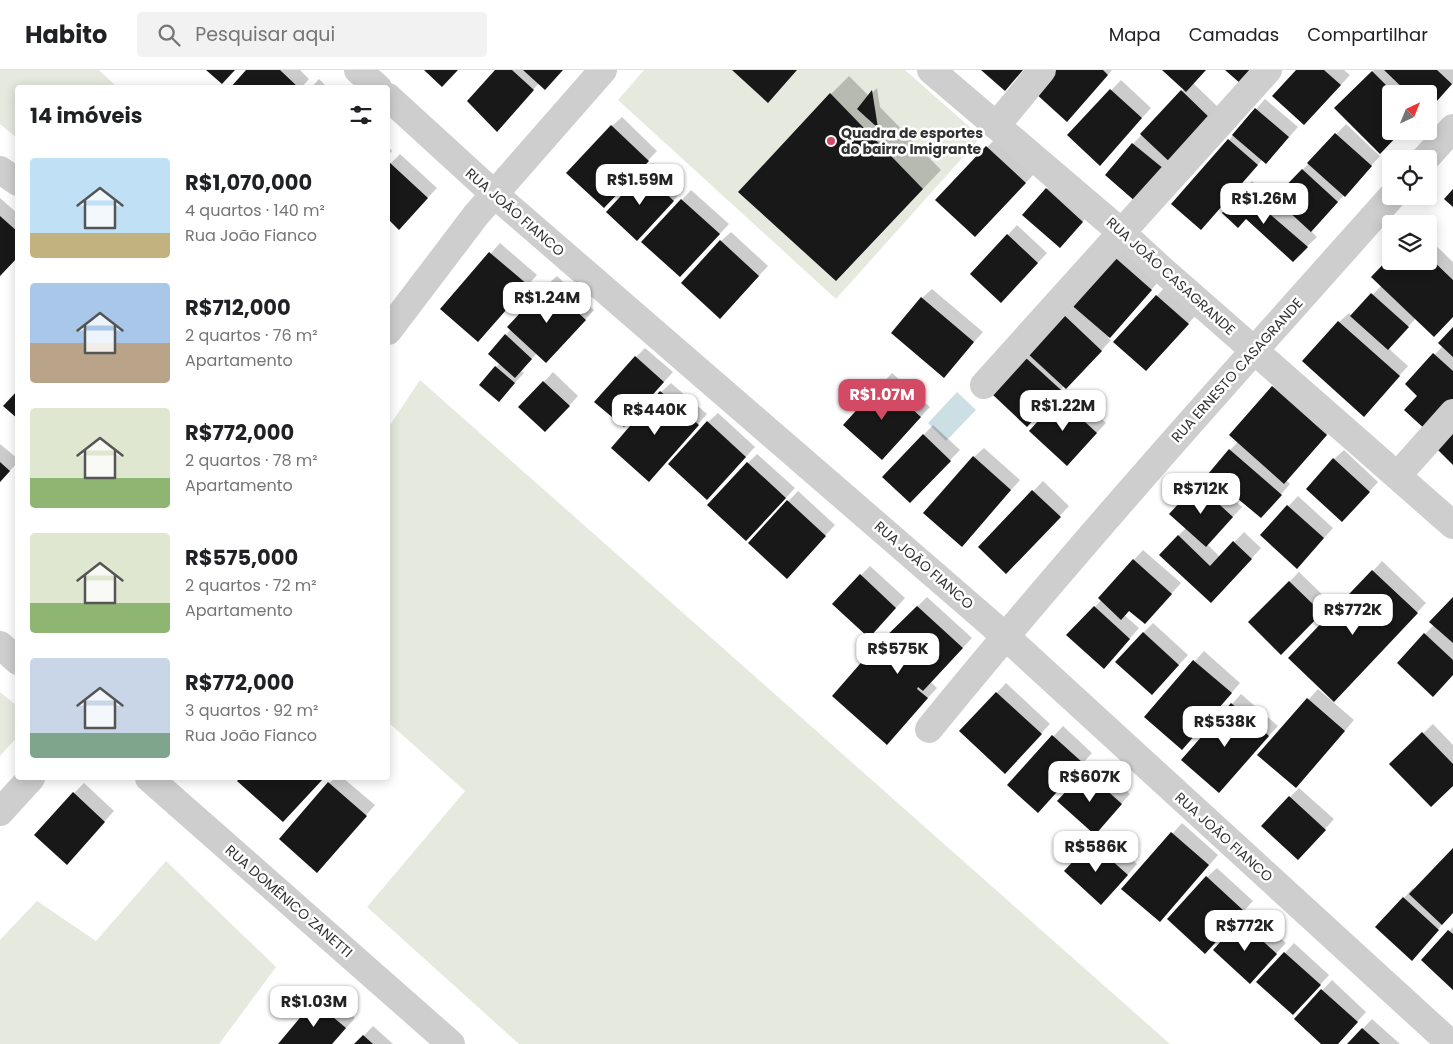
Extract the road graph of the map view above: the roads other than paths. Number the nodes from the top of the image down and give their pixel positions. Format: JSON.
{"nodes":[{"id":1,"x":358,"y":70,"type":"edge"},
{"id":2,"x":603,"y":70,"type":"edge"},
{"id":3,"x":931,"y":70,"type":"edge"},
{"id":4,"x":1042,"y":70,"type":"edge"},
{"id":5,"x":1268,"y":70,"type":"edge"},
{"id":6,"x":375,"y":85,"type":"edge"},
{"id":7,"x":390,"y":98,"type":"edge"},
{"id":8,"x":996,"y":126,"type":"junction"},
{"id":9,"x":1453,"y":128,"type":"edge"},
{"id":10,"x":1434,"y":150,"type":"edge"},
{"id":11,"x":0,"y":170,"type":"edge"},
{"id":12,"x":15,"y":180,"type":"edge"},
{"id":13,"x":493,"y":194,"type":"junction"},
{"id":14,"x":1384,"y":205,"type":"edge"},
{"id":15,"x":1121,"y":232,"type":"junction"},
{"id":16,"x":390,"y":328,"type":"edge"},
{"id":17,"x":1254,"y":350,"type":"junction"},
{"id":18,"x":984,"y":385,"type":"dead end"},
{"id":19,"x":1453,"y":413,"type":"edge"},
{"id":20,"x":1397,"y":476,"type":"junction"},
{"id":21,"x":1453,"y":525,"type":"edge"},
{"id":22,"x":1005,"y":636,"type":"junction"},
{"id":23,"x":0,"y":645,"type":"edge"},
{"id":24,"x":15,"y":658,"type":"edge"},
{"id":25,"x":929,"y":729,"type":"dead end"},
{"id":26,"x":29,"y":780,"type":"edge"},
{"id":27,"x":151,"y":780,"type":"edge"},
{"id":28,"x":0,"y":812,"type":"edge"},
{"id":29,"x":451,"y":1044,"type":"edge"},
{"id":30,"x":1451,"y":1044,"type":"edge"}],
"edges":[{"from":1,"to":6,"type":"street"},
{"from":2,"to":13,"type":"street"},
{"from":3,"to":8,"type":"street","name":"RUA JOÃO CASAGRANDE"},
{"from":4,"to":8,"type":"street"},
{"from":5,"to":15,"type":"street"},
{"from":7,"to":13,"type":"street","name":"RUA JOÃO FIANCO"},
{"from":8,"to":15,"type":"street","name":"RUA JOÃO CASAGRANDE"},
{"from":9,"to":10,"type":"street"},
{"from":11,"to":12,"type":"street"},
{"from":13,"to":16,"type":"street"},
{"from":13,"to":22,"type":"street","name":"RUA JOÃO FIANCO"},
{"from":14,"to":17,"type":"street","name":"RUA ERNESTO CASAGRANDE"},
{"from":15,"to":17,"type":"street","name":"RUA JOÃO CASAGRANDE"},
{"from":15,"to":18,"type":"street"},
{"from":17,"to":20,"type":"street","name":"RUA JOÃO CASAGRANDE"},
{"from":17,"to":22,"type":"street","name":"RUA ERNESTO CASAGRANDE"},
{"from":19,"to":20,"type":"street"},
{"from":20,"to":21,"type":"street","name":"RUA JOÃO CASAGRANDE"},
{"from":22,"to":25,"type":"street","name":"RUA ERNESTO CASAGRANDE"},
{"from":22,"to":30,"type":"street","name":"RUA JOÃO FIANCO"},
{"from":23,"to":24,"type":"street"},
{"from":26,"to":28,"type":"street"},
{"from":27,"to":29,"type":"street","name":"RUA DOMÊNICO ZANETTI"}]}
